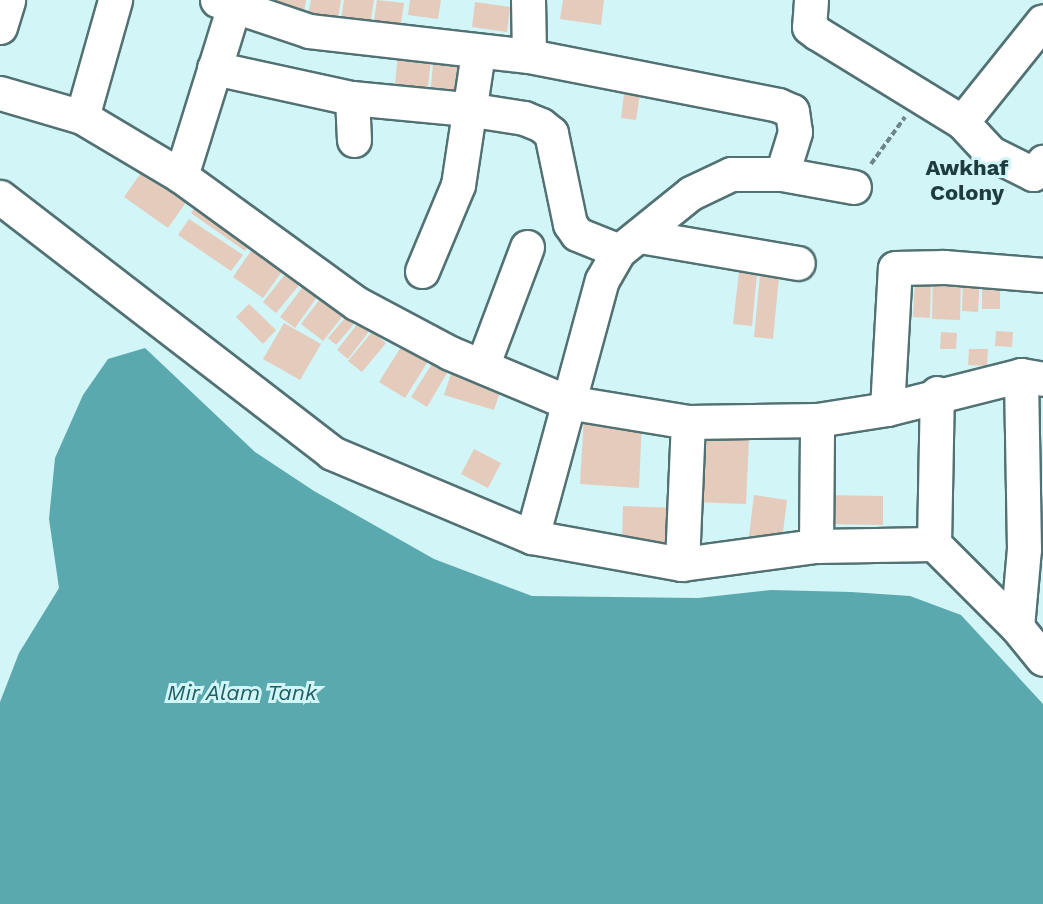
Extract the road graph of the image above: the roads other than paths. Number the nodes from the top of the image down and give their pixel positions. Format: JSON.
{"nodes":[{"id":1,"x":8,"y":0,"type":"edge"},
{"id":2,"x":115,"y":0,"type":"edge"},
{"id":3,"x":528,"y":0,"type":"edge"},
{"id":4,"x":811,"y":0,"type":"edge"},
{"id":5,"x":225,"y":4,"type":"edge"},
{"id":6,"x":1043,"y":21,"type":"edge"},
{"id":7,"x":0,"y":27,"type":"edge"},
{"id":8,"x":478,"y":52,"type":"junction"},
{"id":9,"x":529,"y":56,"type":"junction"},
{"id":10,"x":214,"y":68,"type":"junction"},
{"id":11,"x":0,"y":93,"type":"edge"},
{"id":12,"x":352,"y":98,"type":"junction"},
{"id":13,"x":467,"y":109,"type":"junction"},
{"id":14,"x":82,"y":117,"type":"junction"},
{"id":15,"x":962,"y":122,"type":"junction"},
{"id":16,"x":354,"y":140,"type":"dead end"},
{"id":17,"x":1043,"y":162,"type":"edge"},
{"id":18,"x":782,"y":174,"type":"junction"},
{"id":19,"x":181,"y":176,"type":"junction"},
{"id":20,"x":854,"y":187,"type":"road end"},
{"id":21,"x":3,"y":205,"type":"edge"},
{"id":22,"x":629,"y":244,"type":"junction"},
{"id":23,"x":527,"y":247,"type":"dead end"},
{"id":24,"x":798,"y":263,"type":"dead end"},
{"id":25,"x":422,"y":272,"type":"dead end"},
{"id":26,"x":1043,"y":275,"type":"edge"},
{"id":27,"x":483,"y":364,"type":"junction"},
{"id":28,"x":1032,"y":377,"type":"edge"},
{"id":29,"x":937,"y":393,"type":"junction"},
{"id":30,"x":567,"y":402,"type":"junction"},
{"id":31,"x":888,"y":408,"type":"junction"},
{"id":32,"x":817,"y":420,"type":"junction"},
{"id":33,"x":688,"y":422,"type":"junction"},
{"id":34,"x":532,"y":537,"type":"junction"},
{"id":35,"x":933,"y":544,"type":"junction"},
{"id":36,"x":816,"y":546,"type":"junction"},
{"id":37,"x":682,"y":564,"type":"junction"},
{"id":38,"x":1017,"y":627,"type":"junction"},
{"id":39,"x":1043,"y":659,"type":"edge"}],
"edges":[{"from":1,"to":7,"type":"street"},
{"from":2,"to":14,"type":"street"},
{"from":3,"to":9,"type":"street"},
{"from":4,"to":15,"type":"street"},
{"from":5,"to":8,"type":"street"},
{"from":5,"to":10,"type":"street"},
{"from":6,"to":15,"type":"street"},
{"from":8,"to":9,"type":"street"},
{"from":8,"to":13,"type":"street"},
{"from":9,"to":18,"type":"street"},
{"from":10,"to":12,"type":"street"},
{"from":10,"to":19,"type":"street"},
{"from":11,"to":14,"type":"street"},
{"from":12,"to":13,"type":"street"},
{"from":12,"to":16,"type":"street"},
{"from":13,"to":22,"type":"street"},
{"from":13,"to":25,"type":"street"},
{"from":14,"to":19,"type":"street"},
{"from":15,"to":17,"type":"street"},
{"from":18,"to":20,"type":"street"},
{"from":18,"to":22,"type":"street"},
{"from":19,"to":27,"type":"street"},
{"from":21,"to":34,"type":"street"},
{"from":22,"to":24,"type":"street"},
{"from":22,"to":30,"type":"street"},
{"from":23,"to":27,"type":"street"},
{"from":26,"to":31,"type":"street"},
{"from":27,"to":30,"type":"street"},
{"from":28,"to":29,"type":"street"},
{"from":28,"to":38,"type":"street"},
{"from":29,"to":31,"type":"street"},
{"from":29,"to":35,"type":"street"},
{"from":30,"to":33,"type":"street"},
{"from":30,"to":34,"type":"street"},
{"from":31,"to":32,"type":"street"},
{"from":32,"to":33,"type":"street"},
{"from":32,"to":36,"type":"street"},
{"from":33,"to":37,"type":"street"},
{"from":34,"to":37,"type":"street"},
{"from":35,"to":36,"type":"street"},
{"from":35,"to":38,"type":"street"},
{"from":36,"to":37,"type":"street"},
{"from":38,"to":39,"type":"street"}]}
